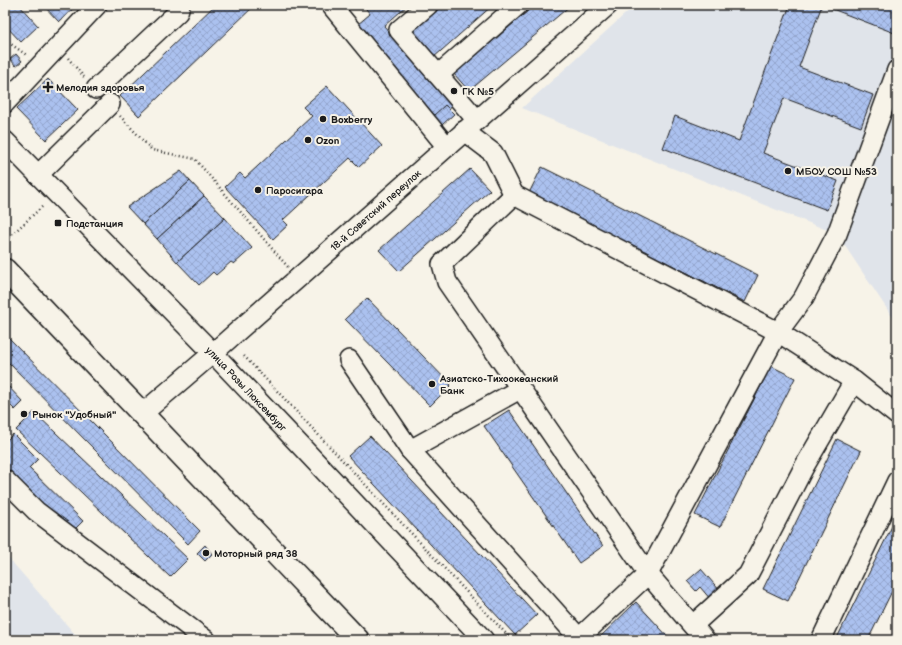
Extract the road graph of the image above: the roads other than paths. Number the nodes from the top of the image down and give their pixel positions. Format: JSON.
{"nodes":[{"id":1,"x":97,"y":5,"type":"edge"},
{"id":2,"x":180,"y":5,"type":"edge"},
{"id":3,"x":331,"y":5,"type":"edge"},
{"id":4,"x":428,"y":5,"type":"edge"},
{"id":5,"x":518,"y":5,"type":"edge"},
{"id":6,"x":608,"y":5,"type":"edge"},
{"id":7,"x":897,"y":70,"type":"edge"},
{"id":8,"x":438,"y":75,"type":"junction"},
{"id":9,"x":96,"y":89,"type":"road end"},
{"id":10,"x":5,"y":103,"type":"edge"},
{"id":11,"x":110,"y":104,"type":"road end"},
{"id":12,"x":470,"y":125,"type":"junction"},
{"id":13,"x":5,"y":141,"type":"edge"},
{"id":14,"x":447,"y":147,"type":"junction"},
{"id":15,"x":38,"y":175,"type":"junction"},
{"id":16,"x":514,"y":195,"type":"junction"},
{"id":17,"x":5,"y":270,"type":"edge"},
{"id":18,"x":778,"y":332,"type":"junction"},
{"id":19,"x":213,"y":353,"type":"junction"},
{"id":20,"x":349,"y":360,"type":"dead end"},
{"id":21,"x":854,"y":382,"type":"junction"},
{"id":22,"x":520,"y":388,"type":"junction"},
{"id":23,"x":142,"y":414,"type":"junction"},
{"id":24,"x":897,"y":415,"type":"edge"},
{"id":25,"x":410,"y":450,"type":"junction"},
{"id":26,"x":5,"y":480,"type":"edge"},
{"id":27,"x":897,"y":482,"type":"edge"},
{"id":28,"x":648,"y":574,"type":"junction"},
{"id":29,"x":693,"y":625,"type":"junction"},
{"id":30,"x":578,"y":639,"type":"edge"},
{"id":31,"x":206,"y":640,"type":"edge"},
{"id":32,"x":358,"y":640,"type":"edge"},
{"id":33,"x":484,"y":640,"type":"edge"},
{"id":34,"x":705,"y":640,"type":"edge"},
{"id":35,"x":821,"y":640,"type":"edge"}],
"edges":[{"from":1,"to":10,"type":"street"},
{"from":2,"to":9,"type":"street"},
{"from":3,"to":14,"type":"street"},
{"from":4,"to":8,"type":"street"},
{"from":5,"to":8,"type":"street"},
{"from":6,"to":12,"type":"street","name":"18-й Советский переулок"},
{"from":7,"to":18,"type":"street"},
{"from":8,"to":12,"type":"street"},
{"from":11,"to":15,"type":"street"},
{"from":12,"to":14,"type":"street","name":"18-й Советский переулок"},
{"from":12,"to":16,"type":"street"},
{"from":13,"to":15,"type":"street","name":"улица Розы Люксембург"},
{"from":14,"to":19,"type":"street","name":"18-й Советский переулок"},
{"from":15,"to":19,"type":"street","name":"улица Розы Люксембург"},
{"from":16,"to":18,"type":"street"},
{"from":16,"to":22,"type":"street"},
{"from":17,"to":23,"type":"main road"},
{"from":18,"to":21,"type":"street"},
{"from":18,"to":28,"type":"street"},
{"from":19,"to":23,"type":"street","name":"18-й Советский переулок"},
{"from":19,"to":33,"type":"street","name":"улица Розы Люксембург"},
{"from":20,"to":25,"type":"street"},
{"from":21,"to":24,"type":"street"},
{"from":21,"to":29,"type":"street"},
{"from":22,"to":25,"type":"street"},
{"from":22,"to":28,"type":"street"},
{"from":23,"to":32,"type":"main road"},
{"from":25,"to":30,"type":"street"},
{"from":26,"to":31,"type":"street"},
{"from":27,"to":35,"type":"street"},
{"from":28,"to":29,"type":"street"},
{"from":28,"to":30,"type":"street"},
{"from":29,"to":34,"type":"street"}]}
